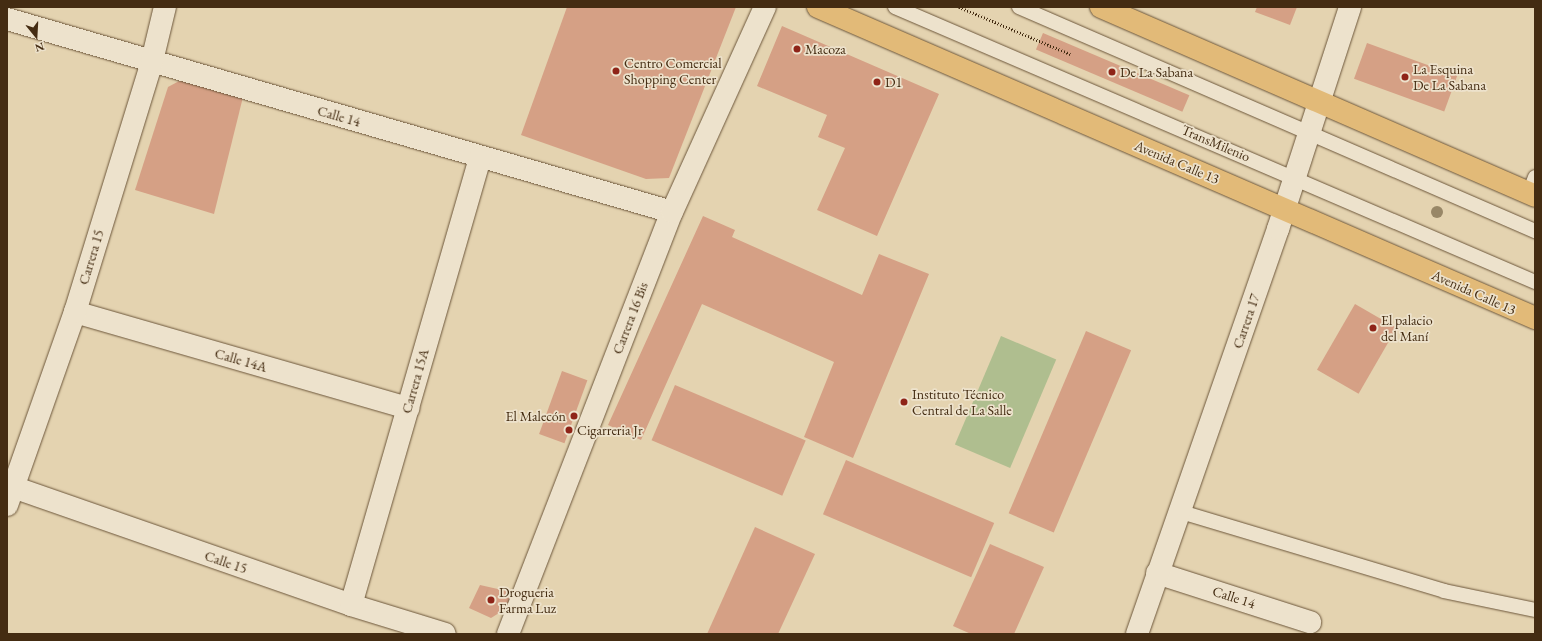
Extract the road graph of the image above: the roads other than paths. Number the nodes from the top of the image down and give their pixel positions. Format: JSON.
{"nodes":[{"id":1,"x":165,"y":7,"type":"edge"},
{"id":2,"x":765,"y":7,"type":"edge"},
{"id":3,"x":818,"y":7,"type":"edge"},
{"id":4,"x":896,"y":7,"type":"edge"},
{"id":5,"x":1019,"y":7,"type":"edge"},
{"id":6,"x":1101,"y":7,"type":"edge"},
{"id":7,"x":1350,"y":7,"type":"edge"},
{"id":8,"x":7,"y":19,"type":"edge"},
{"id":9,"x":152,"y":61,"type":"junction"},
{"id":10,"x":1318,"y":101,"type":"junction"},
{"id":11,"x":1308,"y":132,"type":"junction"},
{"id":12,"x":480,"y":157,"type":"junction"},
{"id":13,"x":1294,"y":177,"type":"junction"},
{"id":14,"x":1533,"y":189,"type":"edge"},
{"id":15,"x":1285,"y":209,"type":"junction"},
{"id":16,"x":672,"y":212,"type":"junction"},
{"id":17,"x":1535,"y":231,"type":"edge"},
{"id":18,"x":1535,"y":282,"type":"edge"},
{"id":19,"x":75,"y":312,"type":"junction"},
{"id":20,"x":1535,"y":318,"type":"edge"},
{"id":21,"x":408,"y":408,"type":"junction"},
{"id":22,"x":9,"y":492,"type":"edge"},
{"id":23,"x":1178,"y":512,"type":"junction"},
{"id":24,"x":1157,"y":572,"type":"junction"},
{"id":25,"x":350,"y":605,"type":"junction"},
{"id":26,"x":1535,"y":610,"type":"edge"},
{"id":27,"x":1310,"y":622,"type":"dead end"},
{"id":28,"x":445,"y":634,"type":"edge"},
{"id":29,"x":508,"y":634,"type":"edge"},
{"id":30,"x":1137,"y":634,"type":"edge"}],
"edges":[{"from":1,"to":9,"type":"street","name":"Carrera 15"},
{"from":2,"to":16,"type":"street","name":"Carrera 16 Bis"},
{"from":3,"to":15,"type":"main road","name":"Avenida Calle 13"},
{"from":4,"to":13,"type":"lane","name":"TransMilenio"},
{"from":5,"to":11,"type":"lane"},
{"from":6,"to":10,"type":"main road"},
{"from":7,"to":10,"type":"street","name":"Carrera 17"},
{"from":8,"to":9,"type":"street","name":"Calle 14"},
{"from":9,"to":12,"type":"street","name":"Calle 14"},
{"from":9,"to":19,"type":"street","name":"Carrera 15"},
{"from":10,"to":11,"type":"street","name":"Carrera 17"},
{"from":10,"to":14,"type":"main road"},
{"from":11,"to":13,"type":"street","name":"Carrera 17"},
{"from":11,"to":17,"type":"lane"},
{"from":12,"to":16,"type":"street","name":"Calle 14"},
{"from":12,"to":21,"type":"street","name":"Carrera 15A"},
{"from":13,"to":15,"type":"street","name":"Carrera 17"},
{"from":13,"to":18,"type":"lane","name":"TransMilenio"},
{"from":15,"to":20,"type":"main road","name":"Avenida Calle 13"},
{"from":15,"to":23,"type":"street","name":"Carrera 17"},
{"from":16,"to":29,"type":"street","name":"Carrera 16 Bis"},
{"from":19,"to":21,"type":"street","name":"Calle 14A"},
{"from":19,"to":22,"type":"street","name":"Carrera 15"},
{"from":21,"to":25,"type":"street","name":"Carrera 15A"},
{"from":22,"to":25,"type":"street","name":"Calle 15"},
{"from":23,"to":24,"type":"street","name":"Carrera 17"},
{"from":23,"to":26,"type":"lane"},
{"from":24,"to":27,"type":"street","name":"Calle 14"},
{"from":24,"to":30,"type":"street","name":"Carrera 17"},
{"from":25,"to":28,"type":"street","name":"Calle 15"}]}
